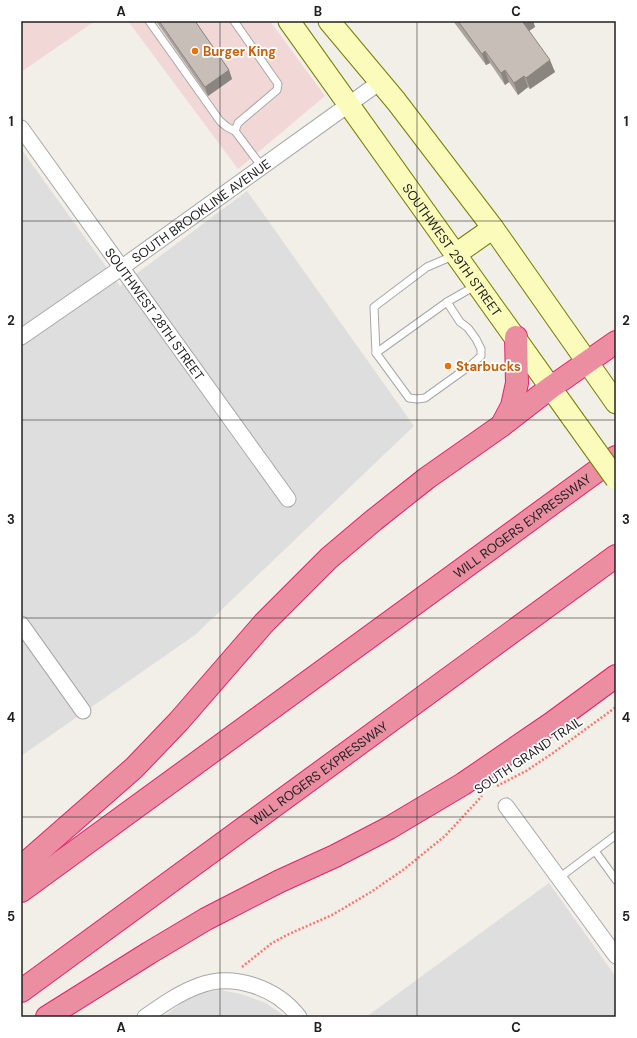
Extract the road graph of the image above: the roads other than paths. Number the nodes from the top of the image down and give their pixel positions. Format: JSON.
{"nodes":[{"id":1,"x":149,"y":21,"type":"edge"},
{"id":2,"x":234,"y":21,"type":"edge"},
{"id":3,"x":289,"y":21,"type":"edge"},
{"id":4,"x":329,"y":21,"type":"edge"},
{"id":5,"x":380,"y":82,"type":"junction"},
{"id":6,"x":349,"y":105,"type":"junction"},
{"id":7,"x":21,"y":128,"type":"edge"},
{"id":8,"x":236,"y":131,"type":"junction"},
{"id":9,"x":262,"y":167,"type":"junction"},
{"id":10,"x":493,"y":228,"type":"junction"},
{"id":11,"x":456,"y":254,"type":"junction"},
{"id":12,"x":120,"y":268,"type":"junction"},
{"id":13,"x":478,"y":284,"type":"junction"},
{"id":14,"x":447,"y":302,"type":"junction"},
{"id":15,"x":21,"y":337,"type":"edge"},
{"id":16,"x":516,"y":337,"type":"junction"},
{"id":17,"x":616,"y":342,"type":"edge"},
{"id":18,"x":376,"y":353,"type":"junction"},
{"id":19,"x":588,"y":362,"type":"junction"},
{"id":20,"x":550,"y":388,"type":"junction"},
{"id":21,"x":613,"y":398,"type":"edge"},
{"id":22,"x":501,"y":426,"type":"junction"},
{"id":23,"x":616,"y":457,"type":"edge"},
{"id":24,"x":616,"y":479,"type":"edge"},
{"id":25,"x":288,"y":499,"type":"dead end"},
{"id":26,"x":616,"y":556,"type":"edge"},
{"id":27,"x":21,"y":624,"type":"edge"},
{"id":28,"x":616,"y":676,"type":"edge"},
{"id":29,"x":83,"y":711,"type":"dead end"},
{"id":30,"x":506,"y":806,"type":"dead end"},
{"id":31,"x":616,"y":835,"type":"edge"},
{"id":32,"x":594,"y":851,"type":"junction"},
{"id":33,"x":21,"y":867,"type":"edge"},
{"id":34,"x":559,"y":878,"type":"junction"},
{"id":35,"x":616,"y":880,"type":"edge"},
{"id":36,"x":21,"y":891,"type":"edge"},
{"id":37,"x":616,"y":956,"type":"edge"},
{"id":38,"x":21,"y":991,"type":"edge"},
{"id":39,"x":47,"y":1017,"type":"edge"},
{"id":40,"x":145,"y":1017,"type":"edge"},
{"id":41,"x":299,"y":1017,"type":"edge"}],
"edges":[{"from":1,"to":8,"type":"lane"},
{"from":2,"to":8,"type":"lane"},
{"from":3,"to":6,"type":"main road","name":"SOUTHWEST 29TH STREET"},
{"from":4,"to":5,"type":"main road"},
{"from":5,"to":6,"type":"street","name":"SOUTH BROOKLINE AVENUE"},
{"from":5,"to":10,"type":"main road"},
{"from":6,"to":9,"type":"street","name":"SOUTH BROOKLINE AVENUE"},
{"from":6,"to":11,"type":"main road","name":"SOUTHWEST 29TH STREET"},
{"from":7,"to":12,"type":"street","name":"SOUTHWEST 28TH STREET"},
{"from":8,"to":9,"type":"lane"},
{"from":9,"to":12,"type":"street","name":"SOUTH BROOKLINE AVENUE"},
{"from":10,"to":11,"type":"main road"},
{"from":10,"to":19,"type":"main road"},
{"from":11,"to":13,"type":"main road","name":"SOUTHWEST 29TH STREET"},
{"from":11,"to":18,"type":"lane"},
{"from":12,"to":15,"type":"street","name":"SOUTH BROOKLINE AVENUE"},
{"from":12,"to":25,"type":"street","name":"SOUTHWEST 28TH STREET"},
{"from":13,"to":14,"type":"lane"},
{"from":13,"to":16,"type":"main road","name":"SOUTHWEST 29TH STREET"},
{"from":14,"to":18,"type":"lane"},
{"from":14,"to":18,"type":"lane"},
{"from":16,"to":20,"type":"main road","name":"SOUTHWEST 29TH STREET"},
{"from":16,"to":22,"type":"highway"},
{"from":17,"to":19,"type":"highway"},
{"from":19,"to":20,"type":"highway"},
{"from":19,"to":21,"type":"main road"},
{"from":20,"to":22,"type":"highway"},
{"from":20,"to":24,"type":"main road","name":"SOUTHWEST 29TH STREET","bridge":true},
{"from":22,"to":33,"type":"highway"},
{"from":23,"to":36,"type":"highway","name":"WILL ROGERS EXPRESSWAY"},
{"from":26,"to":38,"type":"highway","name":"WILL ROGERS EXPRESSWAY"},
{"from":27,"to":29,"type":"street"},
{"from":28,"to":39,"type":"highway"},
{"from":30,"to":34,"type":"street"},
{"from":31,"to":32,"type":"lane"},
{"from":32,"to":34,"type":"lane"},
{"from":32,"to":35,"type":"lane"},
{"from":34,"to":37,"type":"street"},
{"from":40,"to":41,"type":"street"}]}
